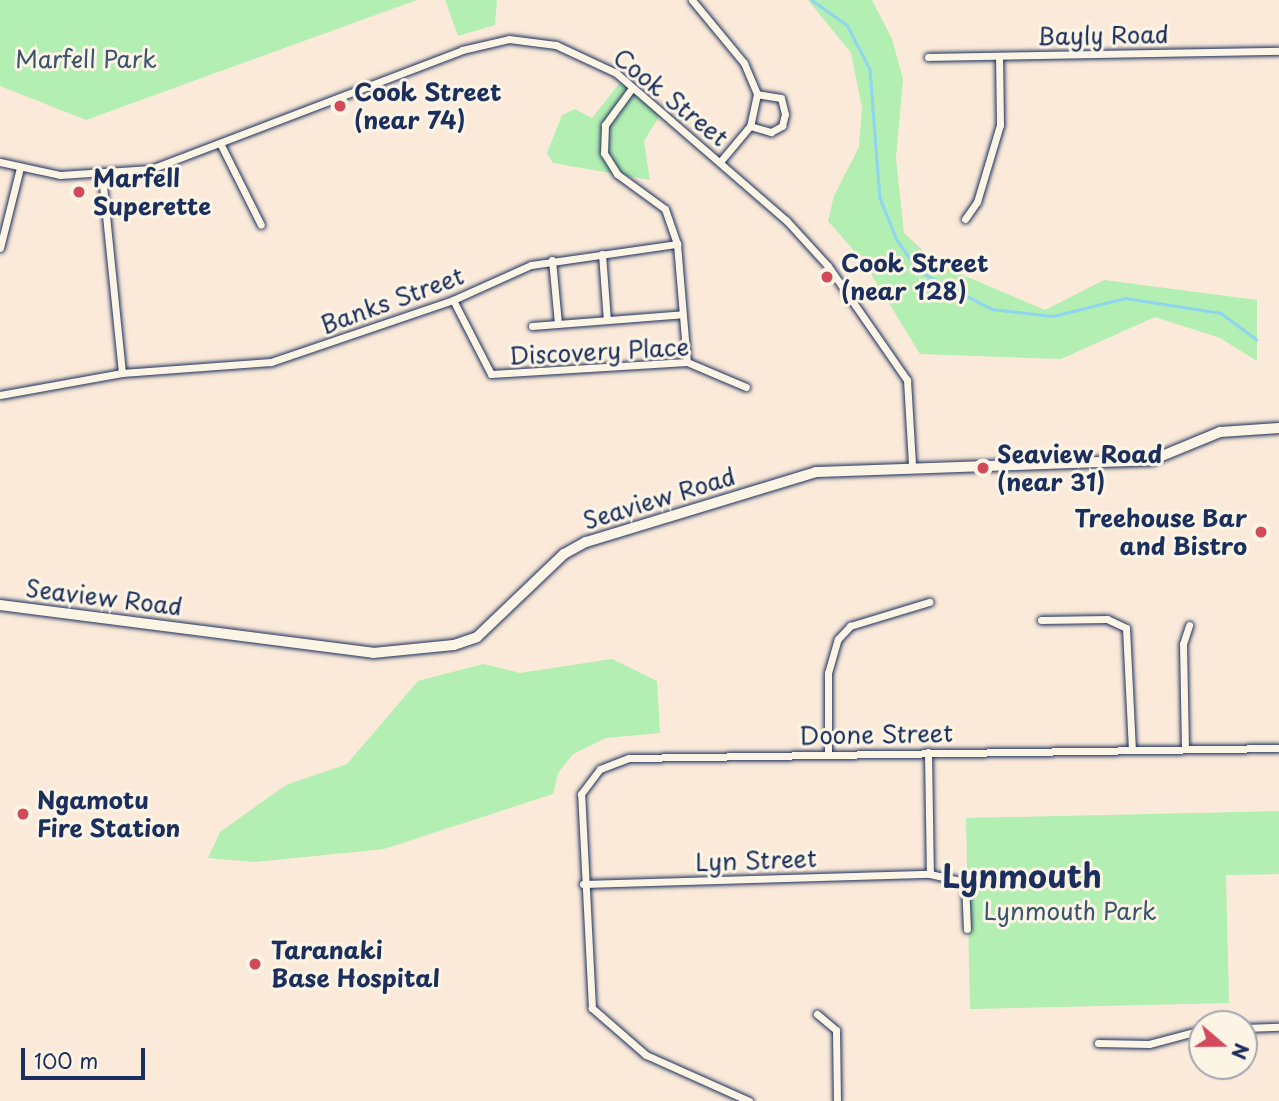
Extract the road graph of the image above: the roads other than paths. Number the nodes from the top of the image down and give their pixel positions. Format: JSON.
{"nodes":[{"id":1,"x":692,"y":0,"type":"edge"},
{"id":2,"x":1279,"y":51,"type":"edge"},
{"id":3,"x":999,"y":56,"type":"junction"},
{"id":4,"x":928,"y":57,"type":"dead end"},
{"id":5,"x":632,"y":88,"type":"junction"},
{"id":6,"x":757,"y":94,"type":"junction"},
{"id":7,"x":750,"y":126,"type":"junction"},
{"id":8,"x":221,"y":145,"type":"junction"},
{"id":9,"x":0,"y":162,"type":"edge"},
{"id":10,"x":720,"y":162,"type":"junction"},
{"id":11,"x":20,"y":169,"type":"junction"},
{"id":12,"x":102,"y":176,"type":"junction"},
{"id":13,"x":965,"y":219,"type":"dead end"},
{"id":14,"x":261,"y":225,"type":"dead end"},
{"id":15,"x":677,"y":244,"type":"junction"},
{"id":16,"x":0,"y":248,"type":"edge"},
{"id":17,"x":602,"y":254,"type":"junction"},
{"id":18,"x":552,"y":260,"type":"junction"},
{"id":19,"x":453,"y":300,"type":"junction"},
{"id":20,"x":683,"y":314,"type":"junction"},
{"id":21,"x":607,"y":320,"type":"junction"},
{"id":22,"x":558,"y":324,"type":"junction"},
{"id":23,"x":532,"y":326,"type":"dead end"},
{"id":24,"x":687,"y":362,"type":"junction"},
{"id":25,"x":122,"y":373,"type":"junction"},
{"id":26,"x":746,"y":387,"type":"dead end"},
{"id":27,"x":0,"y":395,"type":"edge"},
{"id":28,"x":1279,"y":428,"type":"edge"},
{"id":29,"x":912,"y":465,"type":"junction"},
{"id":30,"x":929,"y":602,"type":"dead end"},
{"id":31,"x":0,"y":605,"type":"edge"},
{"id":32,"x":1041,"y":620,"type":"dead end"},
{"id":33,"x":1189,"y":625,"type":"dead end"},
{"id":34,"x":1185,"y":748,"type":"junction"},
{"id":35,"x":1279,"y":748,"type":"edge"},
{"id":36,"x":1132,"y":749,"type":"junction"},
{"id":37,"x":929,"y":752,"type":"junction"},
{"id":38,"x":828,"y":754,"type":"junction"},
{"id":39,"x":930,"y":874,"type":"junction"},
{"id":40,"x":583,"y":884,"type":"junction"},
{"id":41,"x":967,"y":929,"type":"dead end"},
{"id":42,"x":817,"y":1014,"type":"dead end"},
{"id":43,"x":1279,"y":1027,"type":"edge"},
{"id":44,"x":1258,"y":1028,"type":"edge"},
{"id":45,"x":1188,"y":1034,"type":"edge"},
{"id":46,"x":1098,"y":1043,"type":"dead end"},
{"id":47,"x":749,"y":1101,"type":"edge"},
{"id":48,"x":837,"y":1101,"type":"edge"}],
"edges":[{"from":1,"to":6,"type":"street"},
{"from":2,"to":3,"type":"street","name":"Bayly Road"},
{"from":3,"to":4,"type":"street","name":"Bayly Road"},
{"from":3,"to":13,"type":"street"},
{"from":5,"to":8,"type":"street","name":"Cook Street"},
{"from":5,"to":10,"type":"street","name":"Cook Street"},
{"from":5,"to":15,"type":"street"},
{"from":6,"to":7,"type":"street"},
{"from":6,"to":7,"type":"street"},
{"from":7,"to":10,"type":"street"},
{"from":8,"to":12,"type":"street","name":"Cook Street"},
{"from":8,"to":14,"type":"street"},
{"from":9,"to":11,"type":"street","name":"Cook Street"},
{"from":10,"to":29,"type":"street","name":"Cook Street"},
{"from":11,"to":12,"type":"street","name":"Cook Street"},
{"from":11,"to":16,"type":"street"},
{"from":12,"to":25,"type":"street"},
{"from":15,"to":17,"type":"street","name":"Banks Street"},
{"from":15,"to":20,"type":"street"},
{"from":17,"to":18,"type":"street","name":"Banks Street"},
{"from":17,"to":21,"type":"street"},
{"from":18,"to":19,"type":"street","name":"Banks Street"},
{"from":18,"to":22,"type":"street"},
{"from":19,"to":24,"type":"street","name":"Discovery Place"},
{"from":19,"to":25,"type":"street","name":"Banks Street"},
{"from":20,"to":21,"type":"street"},
{"from":20,"to":24,"type":"street"},
{"from":21,"to":22,"type":"street"},
{"from":22,"to":23,"type":"street"},
{"from":24,"to":26,"type":"street","name":"Discovery Place"},
{"from":25,"to":27,"type":"street","name":"Banks Street"},
{"from":28,"to":29,"type":"street","name":"Seaview Road"},
{"from":29,"to":31,"type":"street","name":"Seaview Road"},
{"from":30,"to":38,"type":"street"},
{"from":32,"to":36,"type":"street"},
{"from":33,"to":34,"type":"street"},
{"from":34,"to":35,"type":"street","name":"Doone Street"},
{"from":34,"to":36,"type":"street","name":"Doone Street"},
{"from":36,"to":37,"type":"street","name":"Doone Street"},
{"from":37,"to":38,"type":"street","name":"Doone Street"},
{"from":37,"to":39,"type":"street"},
{"from":38,"to":40,"type":"street","name":"Doone Street"},
{"from":39,"to":40,"type":"street","name":"Lyn Street"},
{"from":39,"to":41,"type":"street","name":"Lyn Street"},
{"from":40,"to":47,"type":"street"},
{"from":42,"to":48,"type":"street"},
{"from":43,"to":44,"type":"street"},
{"from":45,"to":46,"type":"street"}]}
